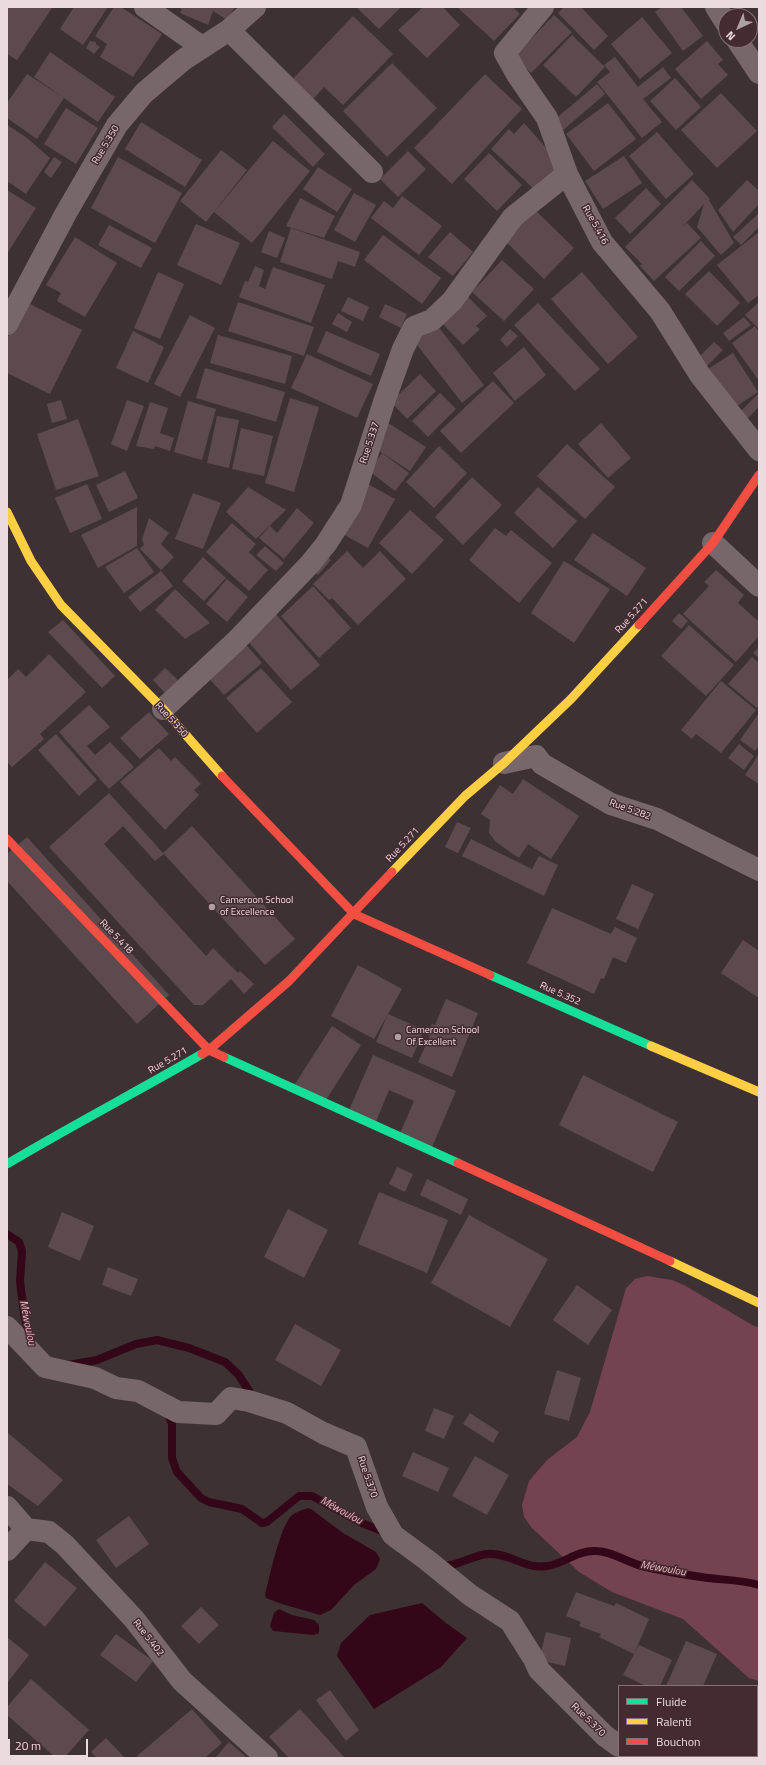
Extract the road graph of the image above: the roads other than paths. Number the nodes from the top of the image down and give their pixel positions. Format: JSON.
{"nodes":[{"id":1,"x":145,"y":7,"type":"edge"},
{"id":2,"x":255,"y":7,"type":"edge"},
{"id":3,"x":543,"y":7,"type":"edge"},
{"id":4,"x":229,"y":30,"type":"junction"},
{"id":5,"x":202,"y":48,"type":"junction"},
{"id":6,"x":742,"y":48,"type":"edge"},
{"id":7,"x":759,"y":73,"type":"edge"},
{"id":8,"x":372,"y":172,"type":"dead end"},
{"id":9,"x":567,"y":174,"type":"junction"},
{"id":10,"x":7,"y":324,"type":"edge"},
{"id":11,"x":759,"y":450,"type":"edge"},
{"id":12,"x":759,"y":475,"type":"edge"},
{"id":13,"x":7,"y":512,"type":"edge"},
{"id":14,"x":713,"y":544,"type":"junction"},
{"id":15,"x":759,"y":586,"type":"edge"},
{"id":16,"x":162,"y":710,"type":"junction"},
{"id":17,"x":504,"y":763,"type":"junction"},
{"id":18,"x":7,"y":839,"type":"edge"},
{"id":19,"x":759,"y":870,"type":"edge"},
{"id":20,"x":354,"y":914,"type":"junction"},
{"id":21,"x":209,"y":1050,"type":"junction"},
{"id":22,"x":759,"y":1092,"type":"edge"},
{"id":23,"x":7,"y":1164,"type":"edge"},
{"id":24,"x":759,"y":1303,"type":"edge"},
{"id":25,"x":7,"y":1327,"type":"edge"},
{"id":26,"x":7,"y":1507,"type":"edge"},
{"id":27,"x":26,"y":1529,"type":"junction"},
{"id":28,"x":7,"y":1550,"type":"edge"},
{"id":29,"x":618,"y":1745,"type":"edge"},
{"id":30,"x":267,"y":1758,"type":"edge"}],
"edges":[{"from":1,"to":5,"type":"street"},
{"from":2,"to":4,"type":"street","name":"Rue 5.350"},
{"from":3,"to":9,"type":"street","name":"Rue 5.416"},
{"from":4,"to":5,"type":"street","name":"Rue 5.350"},
{"from":4,"to":8,"type":"street"},
{"from":5,"to":10,"type":"street","name":"Rue 5.350"},
{"from":6,"to":7,"type":"street"},
{"from":9,"to":11,"type":"street","name":"Rue 5.416"},
{"from":9,"to":16,"type":"street","name":"Rue 5.337"},
{"from":12,"to":14,"type":"street","name":"Rue 5.271"},
{"from":13,"to":16,"type":"street","name":"Rue 5.350"},
{"from":14,"to":15,"type":"street"},
{"from":14,"to":17,"type":"street","name":"Rue 5.271"},
{"from":16,"to":20,"type":"street","name":"Rue 5.350"},
{"from":17,"to":19,"type":"street","name":"Rue 5.282"},
{"from":17,"to":20,"type":"street","name":"Rue 5.271"},
{"from":18,"to":21,"type":"street","name":"Rue 5.418"},
{"from":20,"to":21,"type":"street","name":"Rue 5.271"},
{"from":20,"to":22,"type":"street","name":"Rue 5.352"},
{"from":21,"to":23,"type":"street","name":"Rue 5.271"},
{"from":21,"to":24,"type":"street"},
{"from":25,"to":29,"type":"street","name":"Rue 5.370"},
{"from":26,"to":27,"type":"street"},
{"from":27,"to":28,"type":"street"},
{"from":27,"to":30,"type":"street","name":"Rue 5.402"}]}
